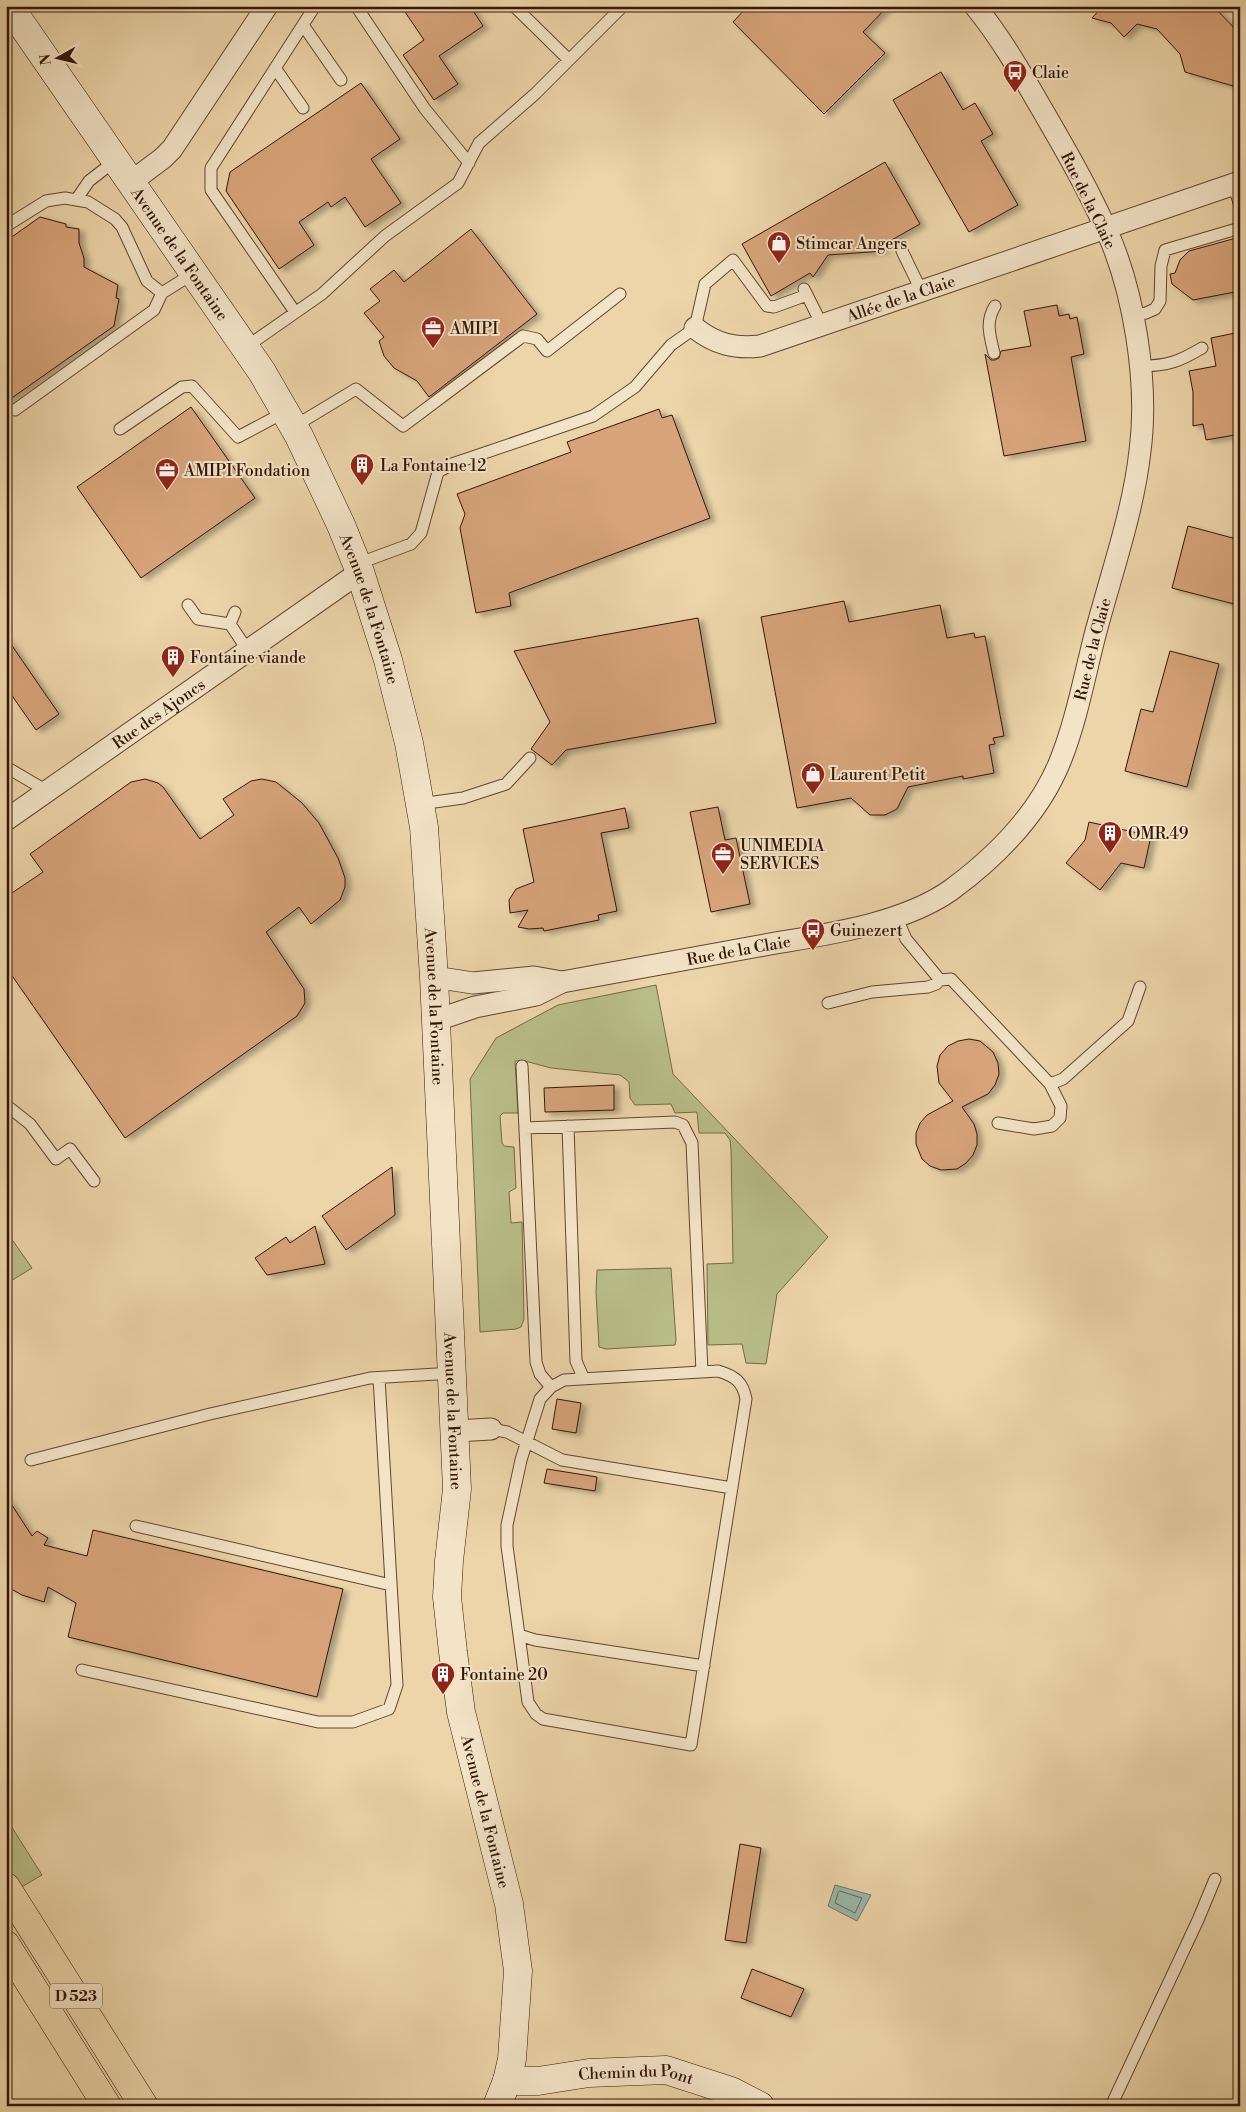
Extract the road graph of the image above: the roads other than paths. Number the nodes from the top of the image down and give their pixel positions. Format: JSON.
{"nodes":[{"id":1,"x":267,"y":6,"type":"edge"},
{"id":2,"x":315,"y":6,"type":"edge"},
{"id":3,"x":356,"y":6,"type":"edge"},
{"id":4,"x":514,"y":6,"type":"edge"},
{"id":5,"x":623,"y":6,"type":"edge"},
{"id":6,"x":976,"y":6,"type":"edge"},
{"id":7,"x":8,"y":7,"type":"edge"},
{"id":8,"x":303,"y":25,"type":"junction"},
{"id":9,"x":569,"y":60,"type":"junction"},
{"id":10,"x":275,"y":68,"type":"junction"},
{"id":11,"x":341,"y":80,"type":"dead end"},
{"id":12,"x":303,"y":108,"type":"dead end"},
{"id":13,"x":470,"y":163,"type":"junction"},
{"id":14,"x":124,"y":171,"type":"junction"},
{"id":15,"x":1236,"y":184,"type":"edge"},
{"id":16,"x":76,"y":200,"type":"junction"},
{"id":17,"x":1240,"y":205,"type":"edge"},
{"id":18,"x":6,"y":226,"type":"edge"},
{"id":19,"x":1240,"y":228,"type":"edge"},
{"id":20,"x":1107,"y":230,"type":"junction"},
{"id":21,"x":902,"y":251,"type":"dead end"},
{"id":22,"x":194,"y":273,"type":"junction"},
{"id":23,"x":922,"y":290,"type":"junction"},
{"id":24,"x":162,"y":293,"type":"junction"},
{"id":25,"x":620,"y":294,"type":"dead end"},
{"id":26,"x":995,"y":306,"type":"dead end"},
{"id":27,"x":295,"y":312,"type":"junction"},
{"id":28,"x":1133,"y":315,"type":"junction"},
{"id":29,"x":822,"y":325,"type":"junction"},
{"id":30,"x":694,"y":328,"type":"junction"},
{"id":31,"x":246,"y":347,"type":"junction"},
{"id":32,"x":1202,"y":348,"type":"dead end"},
{"id":33,"x":994,"y":353,"type":"dead end"},
{"id":34,"x":1141,"y":366,"type":"junction"},
{"id":35,"x":16,"y":410,"type":"dead end"},
{"id":36,"x":289,"y":419,"type":"junction"},
{"id":37,"x":120,"y":429,"type":"dead end"},
{"id":38,"x":358,"y":568,"type":"junction"},
{"id":39,"x":188,"y":605,"type":"dead end"},
{"id":40,"x":235,"y":612,"type":"dead end"},
{"id":41,"x":230,"y":624,"type":"junction"},
{"id":42,"x":248,"y":650,"type":"junction"},
{"id":43,"x":530,"y":758,"type":"dead end"},
{"id":44,"x":6,"y":766,"type":"edge"},
{"id":45,"x":46,"y":791,"type":"junction"},
{"id":46,"x":420,"y":804,"type":"junction"},
{"id":47,"x":6,"y":820,"type":"edge"},
{"id":48,"x":896,"y":916,"type":"junction"},
{"id":49,"x":434,"y":977,"type":"junction"},
{"id":50,"x":940,"y":980,"type":"junction"},
{"id":51,"x":562,"y":982,"type":"junction"},
{"id":52,"x":1140,"y":987,"type":"dead end"},
{"id":53,"x":828,"y":1004,"type":"dead end"},
{"id":54,"x":434,"y":1021,"type":"junction"},
{"id":55,"x":522,"y":1066,"type":"dead end"},
{"id":56,"x":1050,"y":1084,"type":"junction"},
{"id":57,"x":6,"y":1105,"type":"edge"},
{"id":58,"x":998,"y":1123,"type":"dead end"},
{"id":59,"x":568,"y":1126,"type":"junction"},
{"id":60,"x":525,"y":1128,"type":"junction"},
{"id":61,"x":94,"y":1182,"type":"dead end"},
{"id":62,"x":702,"y":1372,"type":"junction"},
{"id":63,"x":453,"y":1373,"type":"junction"},
{"id":64,"x":583,"y":1377,"type":"junction"},
{"id":65,"x":379,"y":1378,"type":"junction"},
{"id":66,"x":551,"y":1387,"type":"junction"},
{"id":67,"x":490,"y":1429,"type":"joint"},
{"id":68,"x":455,"y":1431,"type":"junction"},
{"id":69,"x":527,"y":1441,"type":"junction"},
{"id":70,"x":31,"y":1460,"type":"dead end"},
{"id":71,"x":732,"y":1488,"type":"junction"},
{"id":72,"x":136,"y":1526,"type":"dead end"},
{"id":73,"x":391,"y":1585,"type":"junction"},
{"id":74,"x":519,"y":1635,"type":"junction"},
{"id":75,"x":704,"y":1666,"type":"junction"},
{"id":76,"x":82,"y":1670,"type":"dead end"},
{"id":77,"x":1215,"y":1879,"type":"dead end"},
{"id":78,"x":6,"y":1887,"type":"edge"},
{"id":79,"x":6,"y":1945,"type":"edge"},
{"id":80,"x":502,"y":2094,"type":"edge"},
{"id":81,"x":107,"y":2106,"type":"edge"},
{"id":82,"x":144,"y":2106,"type":"edge"},
{"id":83,"x":760,"y":2106,"type":"edge"},
{"id":84,"x":1111,"y":2106,"type":"edge"}],
"edges":[{"from":1,"to":14,"type":"street"},
{"from":2,"to":8,"type":"lane"},
{"from":3,"to":13,"type":"lane"},
{"from":4,"to":9,"type":"lane"},
{"from":5,"to":9,"type":"lane"},
{"from":6,"to":20,"type":"street","name":"Rue de la Claie"},
{"from":7,"to":14,"type":"street","name":"Avenue de la Fontaine"},
{"from":8,"to":10,"type":"lane"},
{"from":8,"to":11,"type":"lane"},
{"from":9,"to":13,"type":"lane"},
{"from":10,"to":12,"type":"lane"},
{"from":10,"to":27,"type":"lane"},
{"from":13,"to":27,"type":"lane"},
{"from":14,"to":16,"type":"lane"},
{"from":14,"to":22,"type":"street","name":"Avenue de la Fontaine"},
{"from":15,"to":17,"type":"lane"},
{"from":15,"to":20,"type":"street","name":"Allée de la Claie"},
{"from":16,"to":18,"type":"lane"},
{"from":16,"to":24,"type":"lane"},
{"from":19,"to":28,"type":"lane"},
{"from":20,"to":23,"type":"street","name":"Allée de la Claie"},
{"from":20,"to":28,"type":"street","name":"Rue de la Claie"},
{"from":21,"to":23,"type":"lane"},
{"from":22,"to":24,"type":"lane"},
{"from":22,"to":31,"type":"street","name":"Avenue de la Fontaine"},
{"from":23,"to":29,"type":"street","name":"Allée de la Claie"},
{"from":24,"to":35,"type":"lane"},
{"from":25,"to":36,"type":"lane"},
{"from":26,"to":33,"type":"lane"},
{"from":27,"to":31,"type":"lane"},
{"from":28,"to":34,"type":"street","name":"Rue de la Claie"},
{"from":29,"to":30,"type":"street","name":"Allée de la Claie"},
{"from":29,"to":30,"type":"lane"},
{"from":30,"to":38,"type":"lane"},
{"from":31,"to":36,"type":"street","name":"Avenue de la Fontaine"},
{"from":32,"to":34,"type":"lane"},
{"from":34,"to":48,"type":"street","name":"Rue de la Claie"},
{"from":36,"to":37,"type":"lane"},
{"from":36,"to":38,"type":"street","name":"Avenue de la Fontaine"},
{"from":38,"to":42,"type":"street","name":"Rue des Ajoncs"},
{"from":38,"to":46,"type":"street","name":"Avenue de la Fontaine"},
{"from":39,"to":41,"type":"lane"},
{"from":40,"to":41,"type":"lane"},
{"from":41,"to":42,"type":"lane"},
{"from":42,"to":45,"type":"street","name":"Rue des Ajoncs"},
{"from":43,"to":46,"type":"lane"},
{"from":44,"to":45,"type":"lane"},
{"from":45,"to":47,"type":"street","name":"Rue des Ajoncs"},
{"from":46,"to":49,"type":"street","name":"Avenue de la Fontaine"},
{"from":48,"to":50,"type":"lane"},
{"from":48,"to":51,"type":"street","name":"Rue de la Claie"},
{"from":49,"to":51,"type":"street","name":"Rue de la Claie"},
{"from":49,"to":54,"type":"street","name":"Avenue de la Fontaine"},
{"from":50,"to":53,"type":"lane"},
{"from":50,"to":56,"type":"lane"},
{"from":51,"to":54,"type":"street","name":"Rue de la Claie"},
{"from":52,"to":56,"type":"lane"},
{"from":54,"to":63,"type":"street","name":"Avenue de la Fontaine"},
{"from":55,"to":60,"type":"lane"},
{"from":56,"to":58,"type":"lane"},
{"from":57,"to":61,"type":"lane"},
{"from":59,"to":60,"type":"lane"},
{"from":59,"to":62,"type":"lane"},
{"from":59,"to":64,"type":"lane"},
{"from":60,"to":66,"type":"lane"},
{"from":62,"to":64,"type":"lane"},
{"from":62,"to":71,"type":"lane"},
{"from":63,"to":65,"type":"lane"},
{"from":63,"to":68,"type":"street","name":"Avenue de la Fontaine"},
{"from":64,"to":66,"type":"lane"},
{"from":65,"to":70,"type":"lane"},
{"from":65,"to":73,"type":"lane"},
{"from":66,"to":69,"type":"lane"},
{"from":67,"to":68,"type":"street"},
{"from":67,"to":69,"type":"lane"},
{"from":68,"to":80,"type":"street","name":"Avenue de la Fontaine"},
{"from":69,"to":71,"type":"lane"},
{"from":69,"to":74,"type":"lane"},
{"from":71,"to":75,"type":"lane"},
{"from":72,"to":73,"type":"lane"},
{"from":73,"to":76,"type":"lane"},
{"from":74,"to":75,"type":"lane"},
{"from":74,"to":75,"type":"lane"},
{"from":77,"to":84,"type":"lane"},
{"from":78,"to":82,"type":"highway","number":"D 523"},
{"from":79,"to":81,"type":"highway","number":"D 523"},
{"from":80,"to":83,"type":"street","name":"Chemin du Pont"}]}
